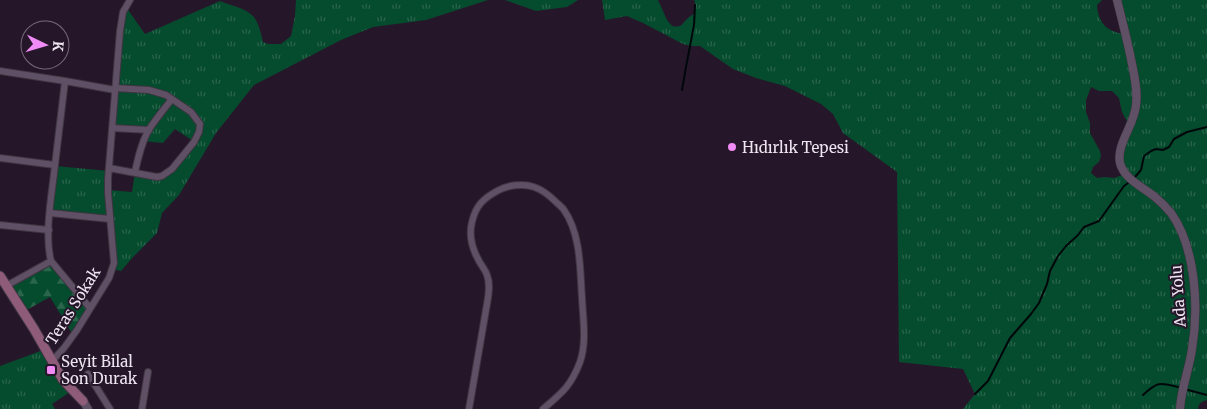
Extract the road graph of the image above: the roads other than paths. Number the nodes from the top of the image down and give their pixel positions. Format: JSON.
{"nodes":[{"id":1,"x":130,"y":0,"type":"edge"},
{"id":2,"x":1117,"y":0,"type":"edge"},
{"id":3,"x":0,"y":71,"type":"edge"},
{"id":4,"x":65,"y":81,"type":"junction"},
{"id":5,"x":115,"y":89,"type":"junction"},
{"id":6,"x":172,"y":99,"type":"junction"},
{"id":7,"x":112,"y":128,"type":"junction"},
{"id":8,"x":149,"y":130,"type":"junction"},
{"id":9,"x":0,"y":158,"type":"edge"},
{"id":10,"x":55,"y":165,"type":"junction"},
{"id":11,"x":109,"y":168,"type":"junction"},
{"id":12,"x":135,"y":172,"type":"junction"},
{"id":13,"x":50,"y":213,"type":"junction"},
{"id":14,"x":110,"y":219,"type":"junction"},
{"id":15,"x":0,"y":225,"type":"edge"},
{"id":16,"x":48,"y":230,"type":"junction"},
{"id":17,"x":51,"y":261,"type":"junction"},
{"id":18,"x":0,"y":276,"type":"edge"},
{"id":19,"x":6,"y":286,"type":"junction"},
{"id":20,"x":90,"y":308,"type":"junction"},
{"id":21,"x":52,"y":361,"type":"junction"},
{"id":22,"x":148,"y":372,"type":"dead end"},
{"id":23,"x":88,"y":374,"type":"dead end"},
{"id":24,"x":85,"y":405,"type":"edge"},
{"id":25,"x":92,"y":409,"type":"edge"},
{"id":26,"x":110,"y":409,"type":"edge"},
{"id":27,"x":142,"y":409,"type":"edge"},
{"id":28,"x":469,"y":409,"type":"edge"},
{"id":29,"x":543,"y":409,"type":"edge"},
{"id":30,"x":1180,"y":409,"type":"edge"}],
"edges":[{"from":1,"to":5,"type":"street"},
{"from":2,"to":30,"type":"street","name":"Ada Yolu"},
{"from":3,"to":4,"type":"street"},
{"from":4,"to":5,"type":"street"},
{"from":4,"to":10,"type":"street"},
{"from":5,"to":6,"type":"street"},
{"from":5,"to":7,"type":"street"},
{"from":6,"to":8,"type":"street"},
{"from":6,"to":12,"type":"street"},
{"from":7,"to":8,"type":"street"},
{"from":7,"to":11,"type":"street"},
{"from":8,"to":12,"type":"street"},
{"from":9,"to":10,"type":"street"},
{"from":10,"to":13,"type":"street"},
{"from":11,"to":12,"type":"street"},
{"from":11,"to":14,"type":"street"},
{"from":13,"to":14,"type":"street"},
{"from":13,"to":16,"type":"street"},
{"from":14,"to":20,"type":"street","name":"Teras Sokak"},
{"from":15,"to":16,"type":"street"},
{"from":16,"to":17,"type":"street"},
{"from":17,"to":19,"type":"street"},
{"from":17,"to":20,"type":"street"},
{"from":18,"to":19,"type":"main road"},
{"from":19,"to":21,"type":"main road"},
{"from":20,"to":21,"type":"street","name":"Teras Sokak"},
{"from":21,"to":24,"type":"main road"},
{"from":22,"to":27,"type":"street"},
{"from":23,"to":26,"type":"street"},
{"from":24,"to":25,"type":"street"},
{"from":28,"to":29,"type":"street"}]}
